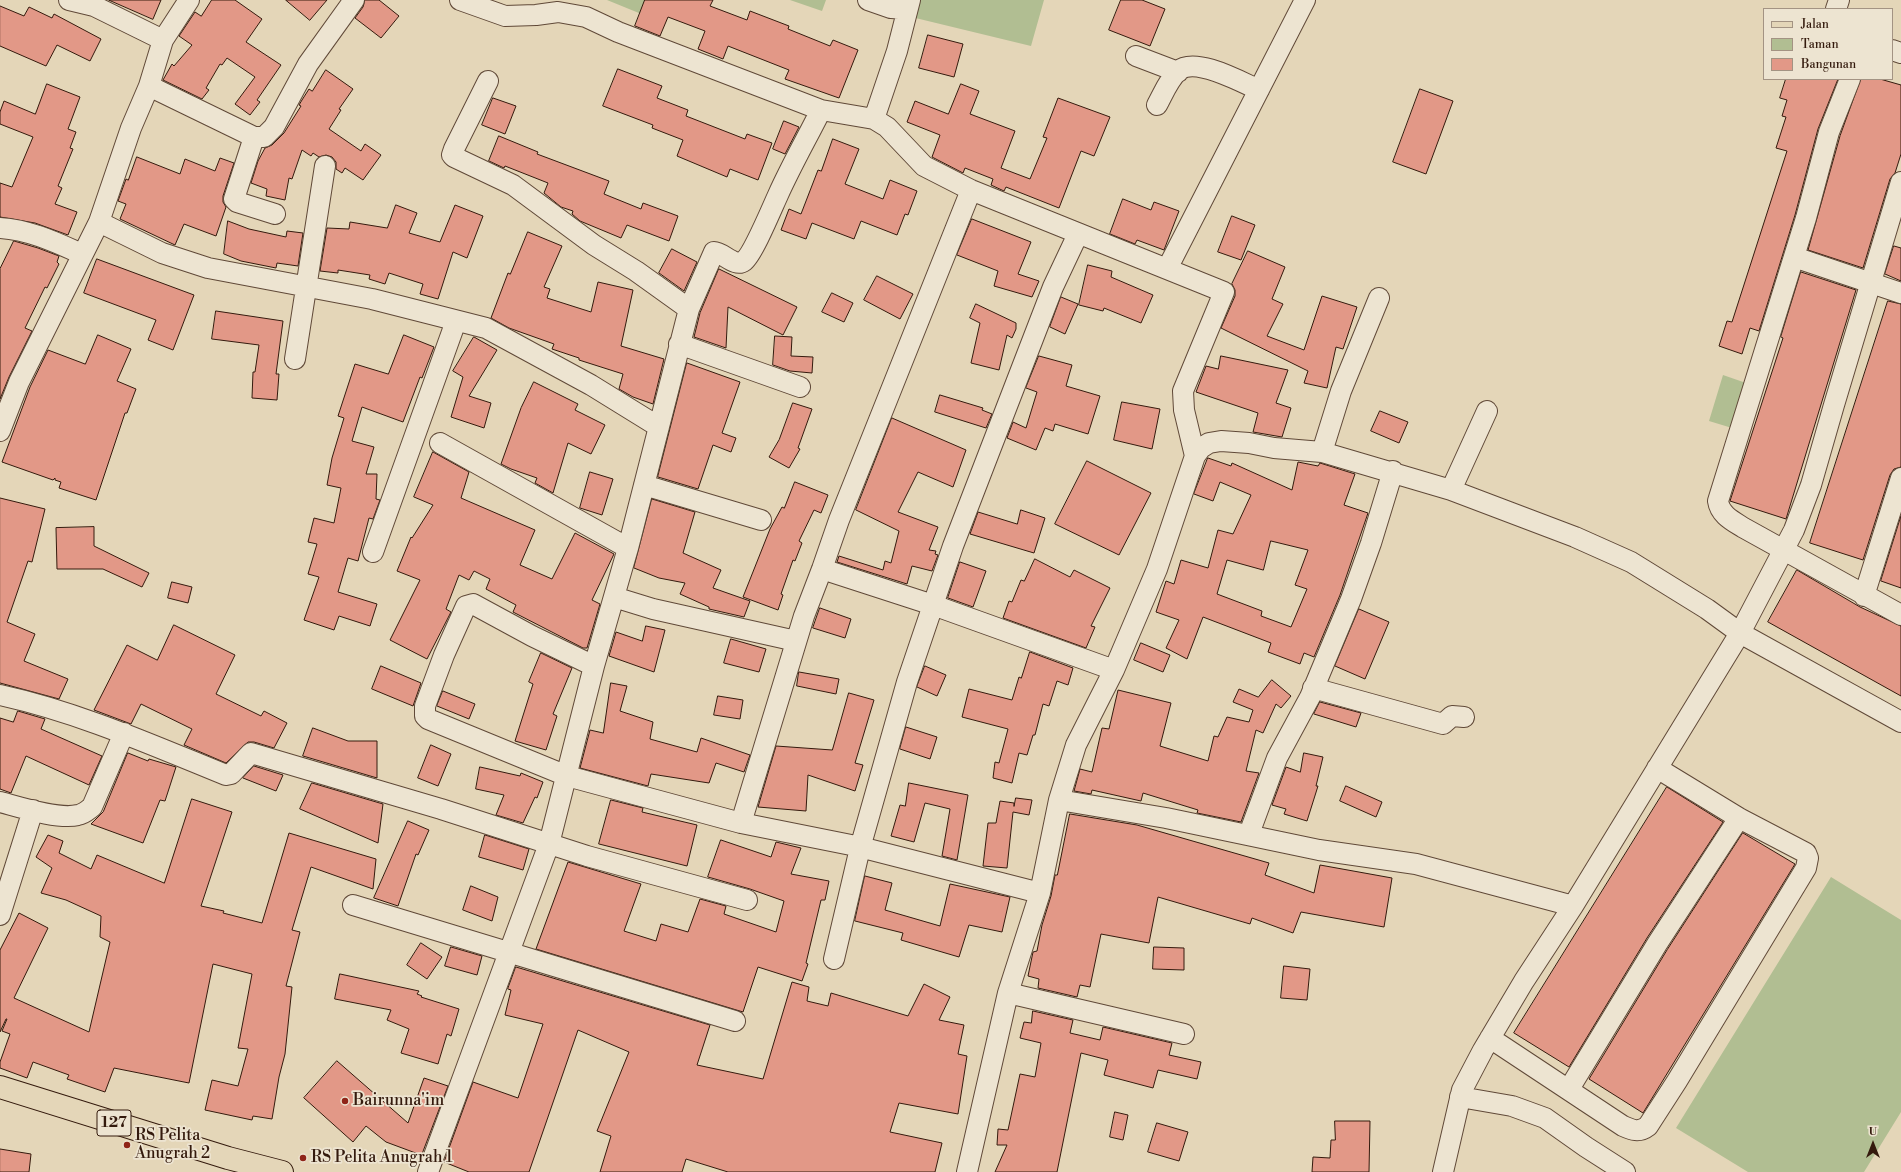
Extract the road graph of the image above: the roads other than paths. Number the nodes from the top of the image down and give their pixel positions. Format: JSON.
{"nodes":[{"id":1,"x":69,"y":0,"type":"edge"},
{"id":2,"x":189,"y":0,"type":"edge"},
{"id":3,"x":354,"y":0,"type":"edge"},
{"id":4,"x":460,"y":0,"type":"edge"},
{"id":5,"x":868,"y":0,"type":"edge"},
{"id":6,"x":1305,"y":0,"type":"edge"},
{"id":7,"x":909,"y":4,"type":"edge"},
{"id":8,"x":163,"y":40,"type":"junction"},
{"id":9,"x":1136,"y":56,"type":"dead end"},
{"id":10,"x":1178,"y":72,"type":"junction"},
{"id":11,"x":1850,"y":80,"type":"edge"},
{"id":12,"x":488,"y":81,"type":"dead end"},
{"id":13,"x":149,"y":86,"type":"junction"},
{"id":14,"x":1259,"y":90,"type":"junction"},
{"id":15,"x":1157,"y":105,"type":"dead end"},
{"id":16,"x":821,"y":110,"type":"junction"},
{"id":17,"x":874,"y":119,"type":"junction"},
{"id":18,"x":254,"y":137,"type":"junction"},
{"id":19,"x":325,"y":166,"type":"dead end"},
{"id":20,"x":1901,"y":182,"type":"edge"},
{"id":21,"x":971,"y":190,"type":"junction"},
{"id":22,"x":275,"y":214,"type":"dead end"},
{"id":23,"x":98,"y":222,"type":"junction"},
{"id":24,"x":0,"y":228,"type":"edge"},
{"id":25,"x":1078,"y":234,"type":"junction"},
{"id":26,"x":82,"y":254,"type":"junction"},
{"id":27,"x":1794,"y":257,"type":"junction"},
{"id":28,"x":1167,"y":269,"type":"junction"},
{"id":29,"x":1870,"y":283,"type":"junction"},
{"id":30,"x":307,"y":288,"type":"junction"},
{"id":31,"x":1901,"y":293,"type":"edge"},
{"id":32,"x":1379,"y":298,"type":"dead end"},
{"id":33,"x":689,"y":309,"type":"junction"},
{"id":34,"x":456,"y":321,"type":"junction"},
{"id":35,"x":679,"y":344,"type":"junction"},
{"id":36,"x":295,"y":359,"type":"dead end"},
{"id":37,"x":800,"y":387,"type":"dead end"},
{"id":38,"x":1487,"y":411,"type":"dead end"},
{"id":39,"x":2,"y":421,"type":"edge"},
{"id":40,"x":659,"y":427,"type":"junction"},
{"id":41,"x":440,"y":443,"type":"dead end"},
{"id":42,"x":1322,"y":452,"type":"junction"},
{"id":43,"x":1195,"y":456,"type":"junction"},
{"id":44,"x":1393,"y":472,"type":"junction"},
{"id":45,"x":1901,"y":478,"type":"edge"},
{"id":46,"x":644,"y":485,"type":"junction"},
{"id":47,"x":1451,"y":490,"type":"junction"},
{"id":48,"x":762,"y":520,"type":"dead end"},
{"id":49,"x":628,"y":548,"type":"junction"},
{"id":50,"x":1784,"y":550,"type":"junction"},
{"id":51,"x":373,"y":552,"type":"dead end"},
{"id":52,"x":822,"y":569,"type":"junction"},
{"id":53,"x":1864,"y":596,"type":"junction"},
{"id":54,"x":614,"y":597,"type":"junction"},
{"id":55,"x":933,"y":605,"type":"junction"},
{"id":56,"x":1901,"y":616,"type":"edge"},
{"id":57,"x":1740,"y":633,"type":"junction"},
{"id":58,"x":796,"y":641,"type":"junction"},
{"id":59,"x":594,"y":666,"type":"junction"},
{"id":60,"x":1114,"y":670,"type":"junction"},
{"id":61,"x":1313,"y":688,"type":"junction"},
{"id":62,"x":0,"y":695,"type":"edge"},
{"id":63,"x":1464,"y":717,"type":"dead end"},
{"id":64,"x":1901,"y":722,"type":"edge"},
{"id":65,"x":124,"y":733,"type":"junction"},
{"id":66,"x":1657,"y":768,"type":"junction"},
{"id":67,"x":567,"y":776,"type":"junction"},
{"id":68,"x":1059,"y":800,"type":"junction"},
{"id":69,"x":0,"y":802,"type":"edge"},
{"id":70,"x":33,"y":810,"type":"junction"},
{"id":71,"x":1739,"y":818,"type":"junction"},
{"id":72,"x":741,"y":823,"type":"junction"},
{"id":73,"x":1249,"y":834,"type":"junction"},
{"id":74,"x":550,"y":844,"type":"junction"},
{"id":75,"x":860,"y":848,"type":"junction"},
{"id":76,"x":1040,"y":893,"type":"junction"},
{"id":77,"x":747,"y":900,"type":"dead end"},
{"id":78,"x":353,"y":905,"type":"dead end"},
{"id":79,"x":1573,"y":906,"type":"junction"},
{"id":80,"x":0,"y":915,"type":"edge"},
{"id":81,"x":509,"y":952,"type":"junction"},
{"id":82,"x":834,"y":959,"type":"dead end"},
{"id":83,"x":1008,"y":993,"type":"junction"},
{"id":84,"x":735,"y":1021,"type":"dead end"},
{"id":85,"x":1184,"y":1034,"type":"dead end"},
{"id":86,"x":1490,"y":1038,"type":"junction"},
{"id":87,"x":0,"y":1087,"type":"edge"},
{"id":88,"x":1569,"y":1089,"type":"junction"},
{"id":89,"x":1460,"y":1097,"type":"junction"},
{"id":90,"x":281,"y":1172,"type":"edge"},
{"id":91,"x":428,"y":1172,"type":"edge"},
{"id":92,"x":967,"y":1172,"type":"edge"},
{"id":93,"x":1443,"y":1172,"type":"edge"},
{"id":94,"x":1626,"y":1172,"type":"edge"}],
"edges":[{"from":1,"to":8,"type":"street"},
{"from":2,"to":8,"type":"street"},
{"from":3,"to":18,"type":"street"},
{"from":4,"to":16,"type":"street"},
{"from":5,"to":7,"type":"street"},
{"from":6,"to":14,"type":"street"},
{"from":7,"to":17,"type":"street"},
{"from":8,"to":13,"type":"street"},
{"from":9,"to":10,"type":"street"},
{"from":10,"to":14,"type":"street"},
{"from":10,"to":15,"type":"street"},
{"from":11,"to":27,"type":"street"},
{"from":12,"to":33,"type":"street"},
{"from":13,"to":18,"type":"street"},
{"from":13,"to":23,"type":"street"},
{"from":14,"to":28,"type":"street"},
{"from":16,"to":17,"type":"street"},
{"from":16,"to":33,"type":"street"},
{"from":17,"to":21,"type":"street"},
{"from":18,"to":22,"type":"street"},
{"from":19,"to":30,"type":"street"},
{"from":20,"to":29,"type":"street"},
{"from":21,"to":25,"type":"street"},
{"from":21,"to":52,"type":"street"},
{"from":23,"to":26,"type":"street"},
{"from":23,"to":30,"type":"street"},
{"from":24,"to":26,"type":"street"},
{"from":25,"to":28,"type":"street"},
{"from":25,"to":55,"type":"street"},
{"from":26,"to":39,"type":"street"},
{"from":27,"to":29,"type":"street"},
{"from":27,"to":50,"type":"street"},
{"from":28,"to":43,"type":"street"},
{"from":29,"to":31,"type":"street"},
{"from":29,"to":50,"type":"street"},
{"from":30,"to":34,"type":"street"},
{"from":30,"to":36,"type":"street"},
{"from":32,"to":42,"type":"street"},
{"from":33,"to":35,"type":"street"},
{"from":34,"to":40,"type":"street"},
{"from":34,"to":51,"type":"street"},
{"from":35,"to":37,"type":"street"},
{"from":35,"to":40,"type":"street"},
{"from":38,"to":47,"type":"street"},
{"from":40,"to":46,"type":"street"},
{"from":41,"to":49,"type":"street"},
{"from":42,"to":43,"type":"street"},
{"from":42,"to":44,"type":"street"},
{"from":43,"to":60,"type":"street"},
{"from":44,"to":47,"type":"street"},
{"from":44,"to":61,"type":"street"},
{"from":45,"to":53,"type":"street"},
{"from":46,"to":48,"type":"street"},
{"from":46,"to":49,"type":"street"},
{"from":47,"to":57,"type":"street"},
{"from":49,"to":54,"type":"street"},
{"from":50,"to":53,"type":"street"},
{"from":50,"to":57,"type":"street"},
{"from":52,"to":55,"type":"street"},
{"from":52,"to":58,"type":"street"},
{"from":53,"to":56,"type":"street"},
{"from":54,"to":58,"type":"street"},
{"from":54,"to":59,"type":"street"},
{"from":55,"to":60,"type":"street"},
{"from":55,"to":75,"type":"street"},
{"from":57,"to":64,"type":"street"},
{"from":57,"to":66,"type":"street"},
{"from":58,"to":72,"type":"street"},
{"from":59,"to":67,"type":"street"},
{"from":59,"to":67,"type":"street"},
{"from":60,"to":68,"type":"street"},
{"from":61,"to":63,"type":"street"},
{"from":61,"to":73,"type":"street"},
{"from":62,"to":65,"type":"street"},
{"from":65,"to":70,"type":"street"},
{"from":65,"to":74,"type":"street"},
{"from":66,"to":71,"type":"street"},
{"from":66,"to":79,"type":"street"},
{"from":67,"to":72,"type":"street"},
{"from":67,"to":74,"type":"street"},
{"from":68,"to":73,"type":"street"},
{"from":68,"to":76,"type":"street"},
{"from":69,"to":70,"type":"street"},
{"from":70,"to":80,"type":"street"},
{"from":71,"to":88,"type":"street"},
{"from":71,"to":88,"type":"street"},
{"from":72,"to":75,"type":"street"},
{"from":73,"to":79,"type":"street"},
{"from":74,"to":77,"type":"street"},
{"from":74,"to":81,"type":"street"},
{"from":75,"to":76,"type":"street"},
{"from":75,"to":82,"type":"street"},
{"from":76,"to":83,"type":"street"},
{"from":78,"to":81,"type":"street"},
{"from":79,"to":86,"type":"street"},
{"from":81,"to":84,"type":"street"},
{"from":81,"to":91,"type":"street"},
{"from":83,"to":85,"type":"street"},
{"from":83,"to":92,"type":"street"},
{"from":86,"to":88,"type":"street"},
{"from":86,"to":89,"type":"street"},
{"from":87,"to":90,"type":"main road","number":"127"},
{"from":89,"to":93,"type":"street"},
{"from":89,"to":94,"type":"street"}]}
